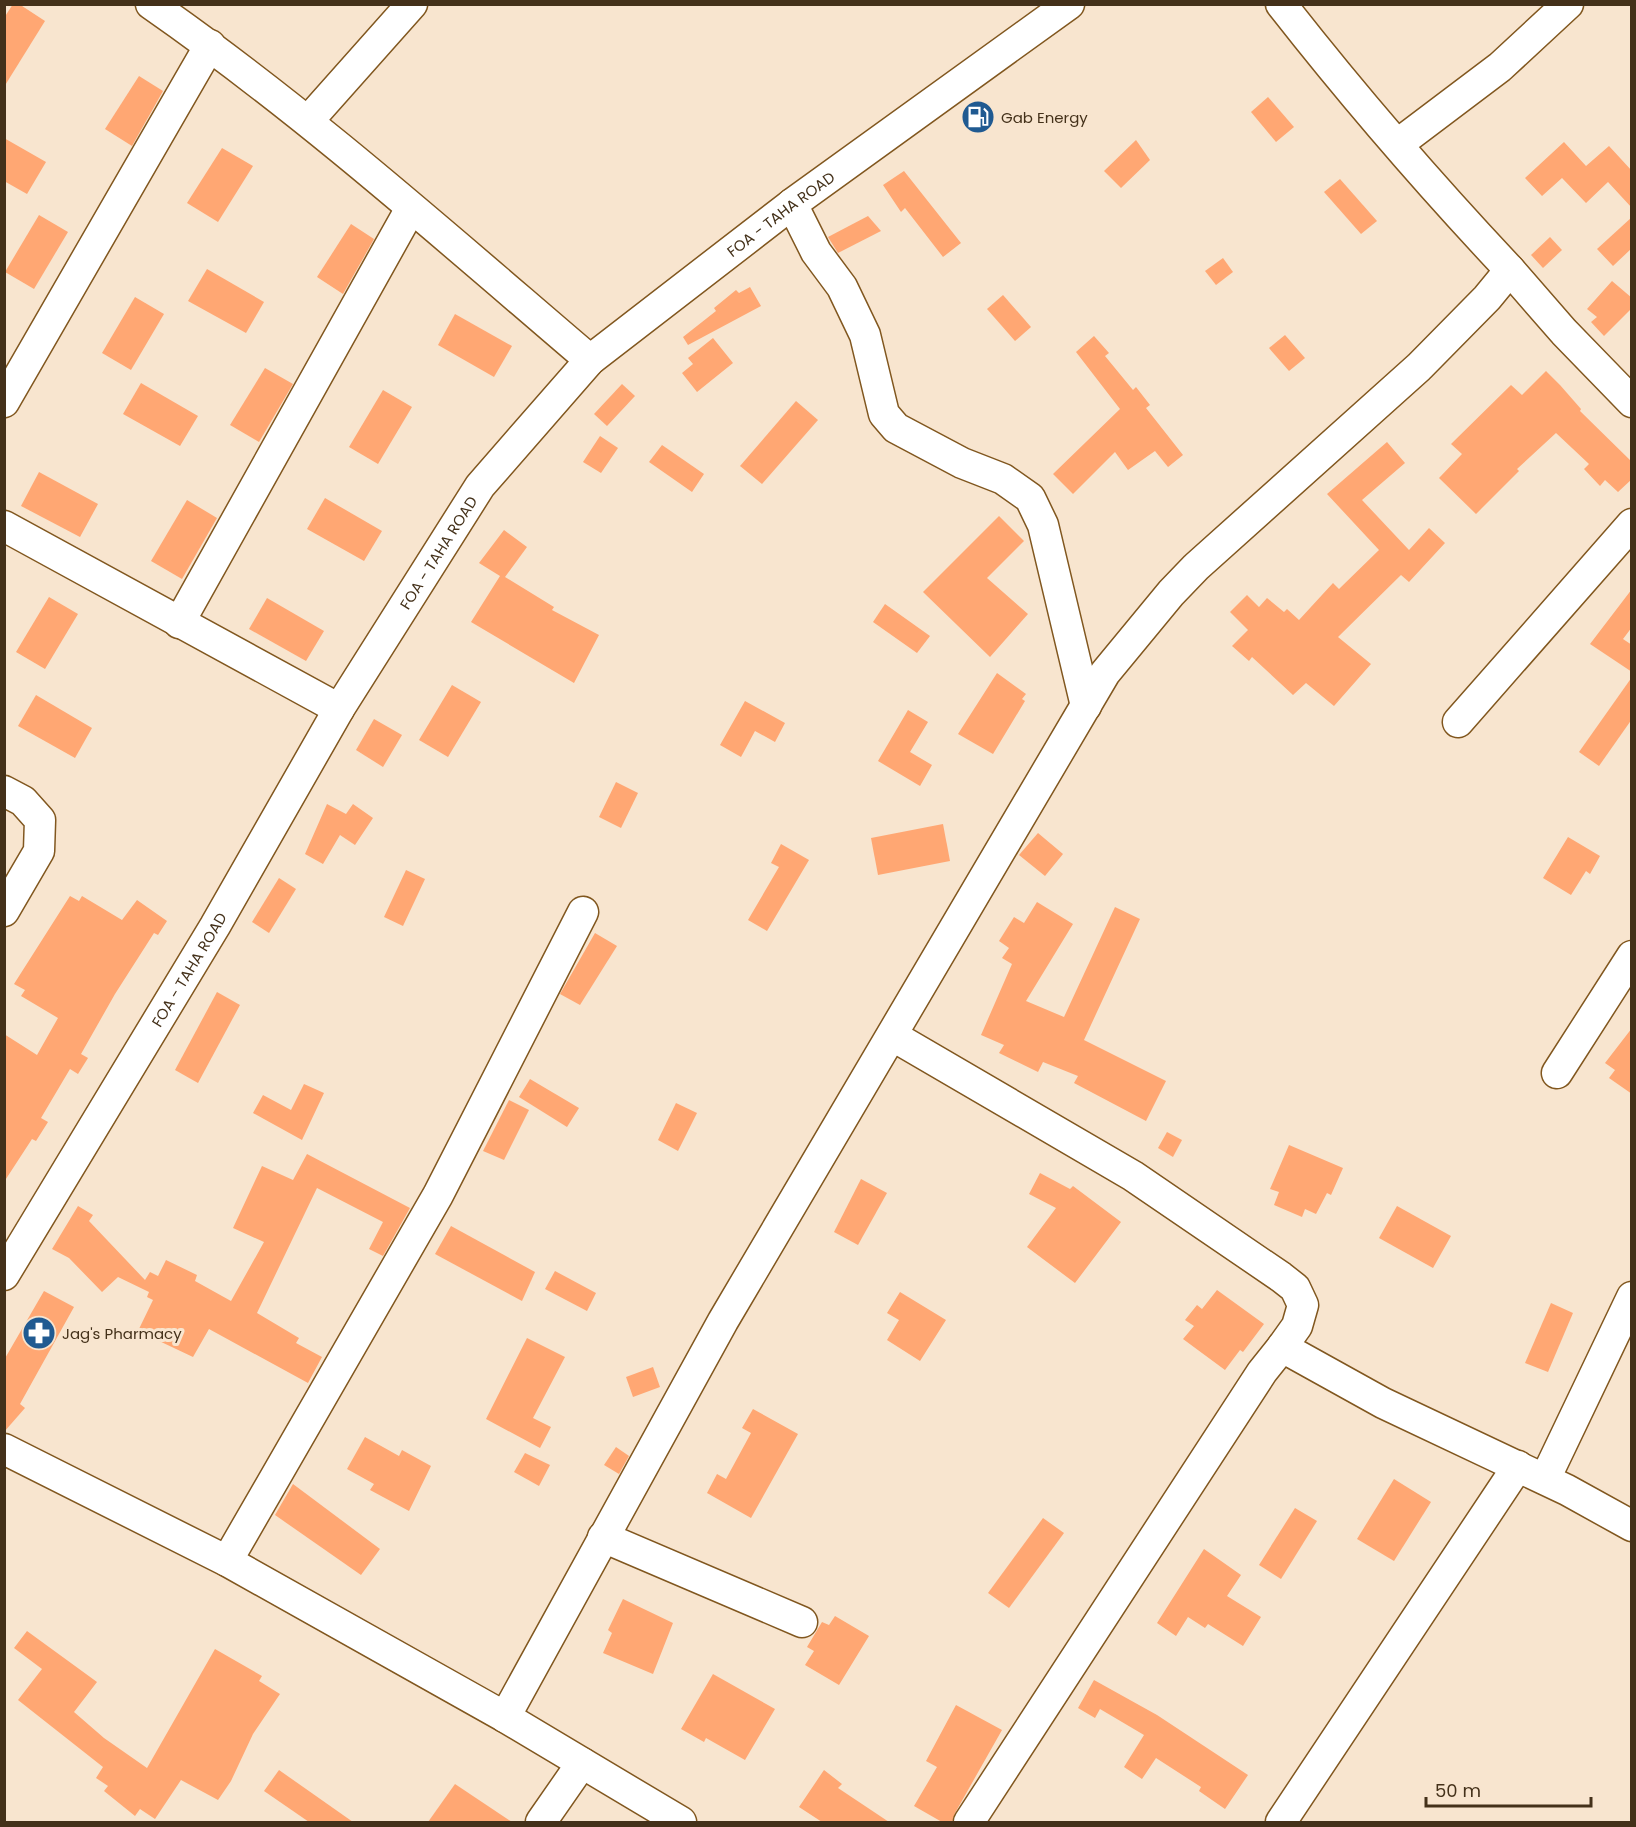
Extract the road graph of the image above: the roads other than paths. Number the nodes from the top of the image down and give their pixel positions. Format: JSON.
{"nodes":[{"id":1,"x":150,"y":4,"type":"edge"},
{"id":2,"x":412,"y":4,"type":"edge"},
{"id":3,"x":1069,"y":4,"type":"edge"},
{"id":4,"x":1281,"y":4,"type":"edge"},
{"id":5,"x":1568,"y":4,"type":"edge"},
{"id":6,"x":210,"y":45,"type":"junction"},
{"id":7,"x":308,"y":121,"type":"junction"},
{"id":8,"x":1398,"y":144,"type":"junction"},
{"id":9,"x":792,"y":204,"type":"junction"},
{"id":10,"x":411,"y":208,"type":"junction"},
{"id":11,"x":1510,"y":270,"type":"junction"},
{"id":12,"x":590,"y":360,"type":"junction"},
{"id":13,"x":4,"y":402,"type":"edge"},
{"id":14,"x":1632,"y":402,"type":"edge"},
{"id":15,"x":1632,"y":524,"type":"edge"},
{"id":16,"x":4,"y":526,"type":"edge"},
{"id":17,"x":179,"y":623,"type":"junction"},
{"id":18,"x":1086,"y":706,"type":"junction"},
{"id":19,"x":339,"y":709,"type":"junction"},
{"id":20,"x":1458,"y":722,"type":"dead end"},
{"id":21,"x":4,"y":791,"type":"edge"},
{"id":22,"x":4,"y":910,"type":"edge"},
{"id":23,"x":583,"y":912,"type":"dead end"},
{"id":24,"x":1632,"y":956,"type":"edge"},
{"id":25,"x":893,"y":1036,"type":"junction"},
{"id":26,"x":1557,"y":1073,"type":"dead end"},
{"id":27,"x":4,"y":1275,"type":"edge"},
{"id":28,"x":1632,"y":1297,"type":"edge"},
{"id":29,"x":1282,"y":1347,"type":"junction"},
{"id":30,"x":4,"y":1449,"type":"edge"},
{"id":31,"x":1518,"y":1466,"type":"junction"},
{"id":32,"x":1545,"y":1479,"type":"junction"},
{"id":33,"x":1632,"y":1526,"type":"edge"},
{"id":34,"x":603,"y":1537,"type":"junction"},
{"id":35,"x":227,"y":1561,"type":"junction"},
{"id":36,"x":802,"y":1622,"type":"dead end"},
{"id":37,"x":505,"y":1717,"type":"junction"},
{"id":38,"x":582,"y":1763,"type":"junction"},
{"id":39,"x":541,"y":1822,"type":"edge"},
{"id":40,"x":681,"y":1822,"type":"edge"},
{"id":41,"x":969,"y":1822,"type":"edge"},
{"id":42,"x":1281,"y":1822,"type":"edge"}],
"edges":[{"from":1,"to":6,"type":"street"},
{"from":2,"to":7,"type":"street"},
{"from":3,"to":9,"type":"street","name":"FOA - TAHA ROAD"},
{"from":4,"to":8,"type":"street"},
{"from":5,"to":8,"type":"street"},
{"from":6,"to":7,"type":"street"},
{"from":6,"to":13,"type":"street"},
{"from":7,"to":10,"type":"street"},
{"from":8,"to":11,"type":"street"},
{"from":9,"to":12,"type":"street","name":"FOA - TAHA ROAD"},
{"from":9,"to":18,"type":"street"},
{"from":10,"to":12,"type":"street"},
{"from":10,"to":17,"type":"street"},
{"from":11,"to":14,"type":"street"},
{"from":11,"to":18,"type":"street"},
{"from":12,"to":19,"type":"street","name":"FOA - TAHA ROAD"},
{"from":15,"to":20,"type":"street"},
{"from":16,"to":17,"type":"street"},
{"from":17,"to":19,"type":"street"},
{"from":18,"to":25,"type":"street"},
{"from":19,"to":27,"type":"street","name":"FOA - TAHA ROAD"},
{"from":21,"to":22,"type":"street"},
{"from":23,"to":35,"type":"street"},
{"from":24,"to":26,"type":"street"},
{"from":25,"to":29,"type":"street"},
{"from":25,"to":34,"type":"street"},
{"from":28,"to":32,"type":"street"},
{"from":29,"to":31,"type":"street"},
{"from":29,"to":41,"type":"street"},
{"from":30,"to":35,"type":"street"},
{"from":31,"to":32,"type":"street"},
{"from":31,"to":42,"type":"street"},
{"from":32,"to":33,"type":"street"},
{"from":34,"to":36,"type":"street"},
{"from":34,"to":37,"type":"street"},
{"from":35,"to":37,"type":"street"},
{"from":37,"to":38,"type":"street"},
{"from":38,"to":39,"type":"street"},
{"from":38,"to":40,"type":"street"}]}
